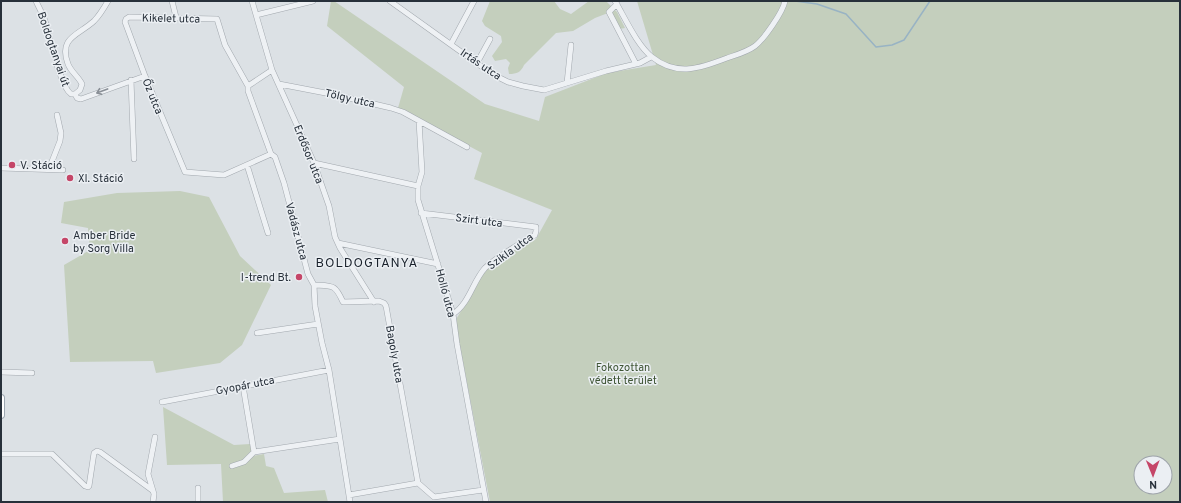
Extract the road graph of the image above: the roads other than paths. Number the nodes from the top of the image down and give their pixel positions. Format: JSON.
{"nodes":[{"id":1,"x":36,"y":1,"type":"edge"},
{"id":2,"x":108,"y":1,"type":"edge"},
{"id":3,"x":172,"y":1,"type":"edge"},
{"id":4,"x":252,"y":1,"type":"edge"},
{"id":5,"x":313,"y":1,"type":"edge"},
{"id":6,"x":390,"y":1,"type":"edge"},
{"id":7,"x":474,"y":1,"type":"edge"},
{"id":8,"x":785,"y":1,"type":"edge"},
{"id":9,"x":616,"y":3,"type":"edge"},
{"id":10,"x":256,"y":15,"type":"junction"},
{"id":11,"x":176,"y":17,"type":"junction"},
{"id":12,"x":126,"y":19,"type":"joint"},
{"id":13,"x":217,"y":19,"type":"joint"},
{"id":14,"x":490,"y":38,"type":"dead end"},
{"id":15,"x":451,"y":44,"type":"junction"},
{"id":16,"x":571,"y":45,"type":"dead end"},
{"id":17,"x":651,"y":57,"type":"junction"},
{"id":18,"x":478,"y":63,"type":"junction"},
{"id":19,"x":636,"y":64,"type":"junction"},
{"id":20,"x":272,"y":70,"type":"junction"},
{"id":21,"x":145,"y":76,"type":"junction"},
{"id":22,"x":131,"y":80,"type":"junction"},
{"id":23,"x":567,"y":83,"type":"junction"},
{"id":24,"x":279,"y":84,"type":"junction"},
{"id":25,"x":248,"y":86,"type":"junction"},
{"id":26,"x":74,"y":94,"type":"junction"},
{"id":27,"x":57,"y":115,"type":"dead end"},
{"id":28,"x":419,"y":121,"type":"junction"},
{"id":29,"x":467,"y":147,"type":"dead end"},
{"id":30,"x":271,"y":154,"type":"junction"},
{"id":31,"x":134,"y":159,"type":"dead end"},
{"id":32,"x":314,"y":163,"type":"junction"},
{"id":33,"x":247,"y":165,"type":"junction"},
{"id":34,"x":1,"y":168,"type":"edge"},
{"id":35,"x":49,"y":169,"type":"junction"},
{"id":36,"x":63,"y":170,"type":"dead end"},
{"id":37,"x":418,"y":186,"type":"junction"},
{"id":38,"x":421,"y":213,"type":"junction"},
{"id":39,"x":536,"y":227,"type":"joint"},
{"id":40,"x":268,"y":233,"type":"dead end"},
{"id":41,"x":338,"y":243,"type":"junction"},
{"id":42,"x":438,"y":264,"type":"junction"},
{"id":43,"x":314,"y":285,"type":"junction"},
{"id":44,"x":374,"y":302,"type":"junction"},
{"id":45,"x":453,"y":314,"type":"junction"},
{"id":46,"x":318,"y":324,"type":"junction"},
{"id":47,"x":257,"y":333,"type":"dead end"},
{"id":48,"x":329,"y":370,"type":"junction"},
{"id":49,"x":1,"y":372,"type":"edge"},
{"id":50,"x":32,"y":373,"type":"dead end"},
{"id":51,"x":244,"y":386,"type":"junction"},
{"id":52,"x":1,"y":398,"type":"edge"},
{"id":53,"x":162,"y":402,"type":"dead end"},
{"id":54,"x":1,"y":415,"type":"edge"},
{"id":55,"x":155,"y":437,"type":"dead end"},
{"id":56,"x":340,"y":439,"type":"junction"},
{"id":57,"x":254,"y":452,"type":"junction"},
{"id":58,"x":1,"y":454,"type":"edge"},
{"id":59,"x":232,"y":466,"type":"dead end"},
{"id":60,"x":418,"y":483,"type":"junction"},
{"id":61,"x":198,"y":488,"type":"dead end"},
{"id":62,"x":152,"y":490,"type":"junction"},
{"id":63,"x":483,"y":490,"type":"junction"},
{"id":64,"x":349,"y":495,"type":"junction"},
{"id":65,"x":154,"y":502,"type":"edge"},
{"id":66,"x":198,"y":502,"type":"edge"},
{"id":67,"x":350,"y":502,"type":"edge"},
{"id":68,"x":486,"y":502,"type":"edge"}],
"edges":[{"from":1,"to":26,"type":"street","name":"Boldogtanyai út"},
{"from":2,"to":26,"type":"street","name":"Boldogtanyai út"},
{"from":3,"to":11,"type":"street"},
{"from":4,"to":10,"type":"street","name":"Erdősor utca"},
{"from":5,"to":10,"type":"street"},
{"from":6,"to":15,"type":"street","name":"Irtás utca"},
{"from":7,"to":15,"type":"street"},
{"from":8,"to":17,"type":"street"},
{"from":9,"to":17,"type":"street"},
{"from":9,"to":19,"type":"street"},
{"from":10,"to":20,"type":"street","name":"Erdősor utca"},
{"from":11,"to":12,"type":"street","name":"Kikelet utca"},
{"from":11,"to":13,"type":"street","name":"Kikelet utca"},
{"from":12,"to":21,"type":"street","name":"Őz utca"},
{"from":13,"to":25,"type":"street","name":"Vadász utca"},
{"from":14,"to":18,"type":"street"},
{"from":15,"to":18,"type":"street","name":"Irtás utca"},
{"from":16,"to":23,"type":"street"},
{"from":17,"to":19,"type":"street","name":"Irtás utca"},
{"from":18,"to":23,"type":"street","name":"Irtás utca"},
{"from":19,"to":23,"type":"street","name":"Irtás utca"},
{"from":20,"to":24,"type":"street","name":"Erdősor utca"},
{"from":20,"to":25,"type":"street"},
{"from":21,"to":22,"type":"street"},
{"from":21,"to":33,"type":"street","name":"Őz utca"},
{"from":22,"to":26,"type":"street","one_way":true},
{"from":22,"to":31,"type":"street"},
{"from":24,"to":28,"type":"street","name":"Tölgy utca"},
{"from":24,"to":32,"type":"street","name":"Erdősor utca"},
{"from":25,"to":30,"type":"street","name":"Vadász utca"},
{"from":27,"to":35,"type":"street"},
{"from":28,"to":29,"type":"street","name":"Tölgy utca"},
{"from":28,"to":37,"type":"street","name":"Holló utca"},
{"from":30,"to":33,"type":"street"},
{"from":30,"to":43,"type":"street","name":"Vadász utca"},
{"from":32,"to":37,"type":"street"},
{"from":32,"to":41,"type":"street","name":"Erdősor utca"},
{"from":33,"to":40,"type":"street"},
{"from":34,"to":35,"type":"street"},
{"from":35,"to":36,"type":"street"},
{"from":37,"to":38,"type":"street","name":"Holló utca"},
{"from":38,"to":39,"type":"street","name":"Szirt utca"},
{"from":38,"to":42,"type":"street","name":"Holló utca"},
{"from":39,"to":45,"type":"street","name":"Szikla utca"},
{"from":41,"to":42,"type":"street"},
{"from":41,"to":44,"type":"street","name":"Erdősor utca"},
{"from":42,"to":45,"type":"street","name":"Holló utca"},
{"from":43,"to":44,"type":"street"},
{"from":43,"to":46,"type":"street","name":"Vadász utca"},
{"from":44,"to":60,"type":"street","name":"Bagoly utca"},
{"from":45,"to":63,"type":"street","name":"Holló utca"},
{"from":46,"to":47,"type":"street"},
{"from":46,"to":48,"type":"street","name":"Vadász utca"},
{"from":48,"to":51,"type":"street","name":"Gyopár utca"},
{"from":48,"to":56,"type":"street","name":"Vadász utca"},
{"from":49,"to":50,"type":"street"},
{"from":51,"to":53,"type":"street","name":"Gyopár utca"},
{"from":51,"to":57,"type":"street"},
{"from":52,"to":54,"type":"main road"},
{"from":55,"to":62,"type":"street"},
{"from":56,"to":57,"type":"street"},
{"from":56,"to":64,"type":"street","name":"Vadász utca"},
{"from":57,"to":59,"type":"street"},
{"from":58,"to":62,"type":"street"},
{"from":60,"to":63,"type":"street"},
{"from":60,"to":64,"type":"street"},
{"from":61,"to":66,"type":"street"},
{"from":62,"to":65,"type":"street"},
{"from":63,"to":68,"type":"street","name":"Holló utca"},
{"from":64,"to":67,"type":"street","name":"Vadász utca"}]}
